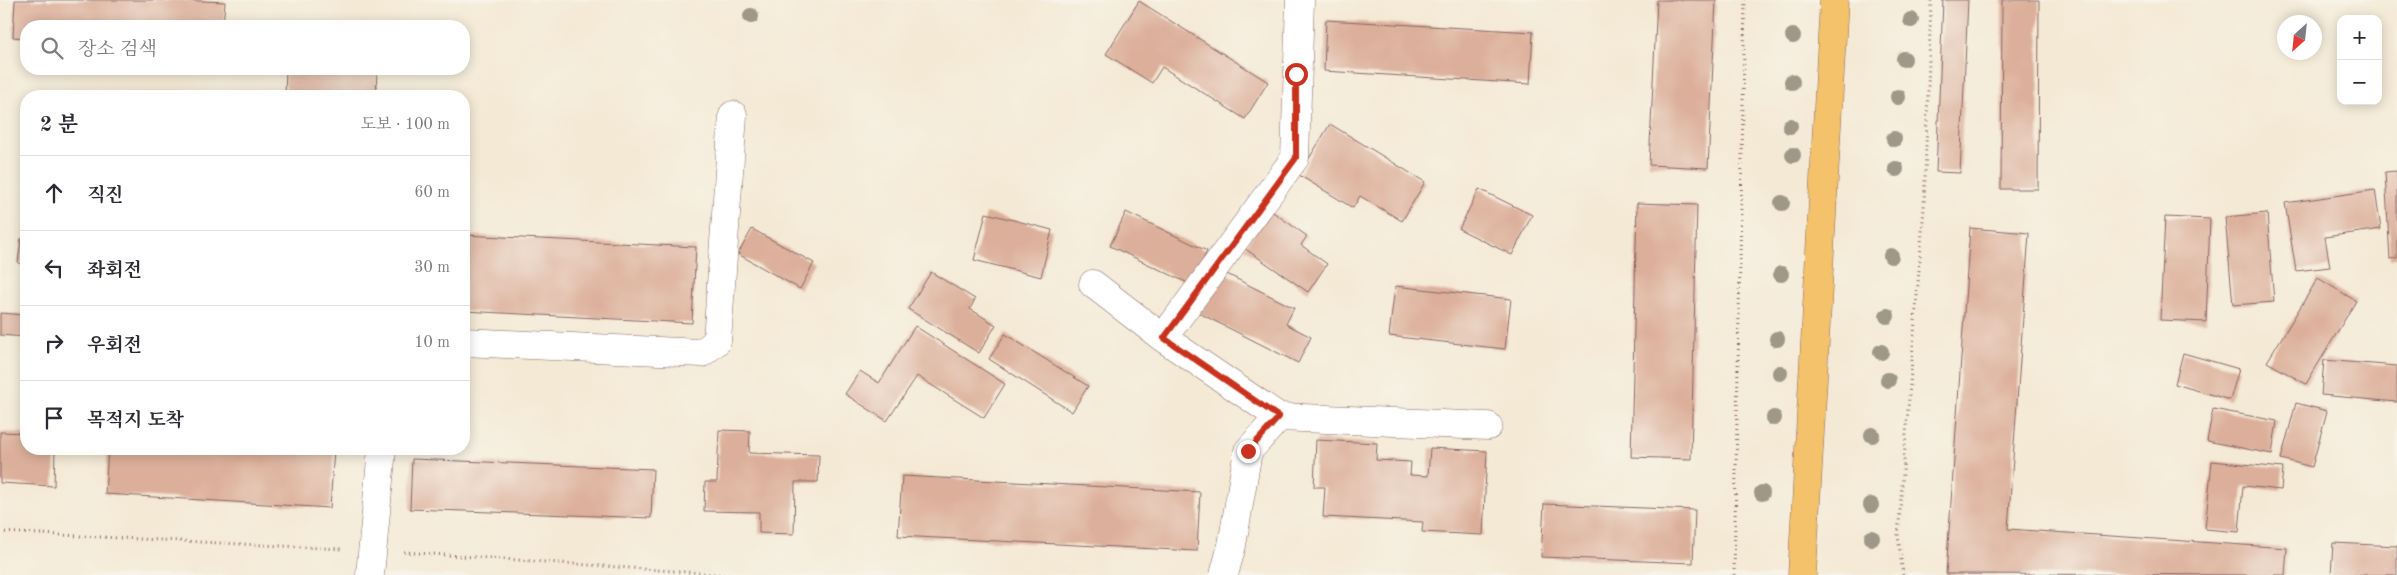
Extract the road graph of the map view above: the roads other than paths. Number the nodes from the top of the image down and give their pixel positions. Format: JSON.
{"nodes":[{"id":1,"x":1300,"y":0,"type":"edge"},
{"id":2,"x":1834,"y":0,"type":"edge"},
{"id":3,"x":733,"y":115,"type":"dead end"},
{"id":4,"x":1093,"y":284,"type":"dead end"},
{"id":5,"x":1164,"y":338,"type":"junction"},
{"id":6,"x":470,"y":342,"type":"edge"},
{"id":7,"x":1279,"y":417,"type":"junction"},
{"id":8,"x":1488,"y":426,"type":"dead end"},
{"id":9,"x":381,"y":455,"type":"edge"},
{"id":10,"x":370,"y":575,"type":"edge"},
{"id":11,"x":1224,"y":575,"type":"edge"},
{"id":12,"x":1802,"y":575,"type":"edge"}],
"edges":[{"from":1,"to":5,"type":"street"},
{"from":2,"to":12,"type":"main road"},
{"from":3,"to":6,"type":"street"},
{"from":4,"to":5,"type":"street"},
{"from":5,"to":7,"type":"street"},
{"from":7,"to":8,"type":"street"},
{"from":7,"to":11,"type":"street"},
{"from":9,"to":10,"type":"street"}]}
